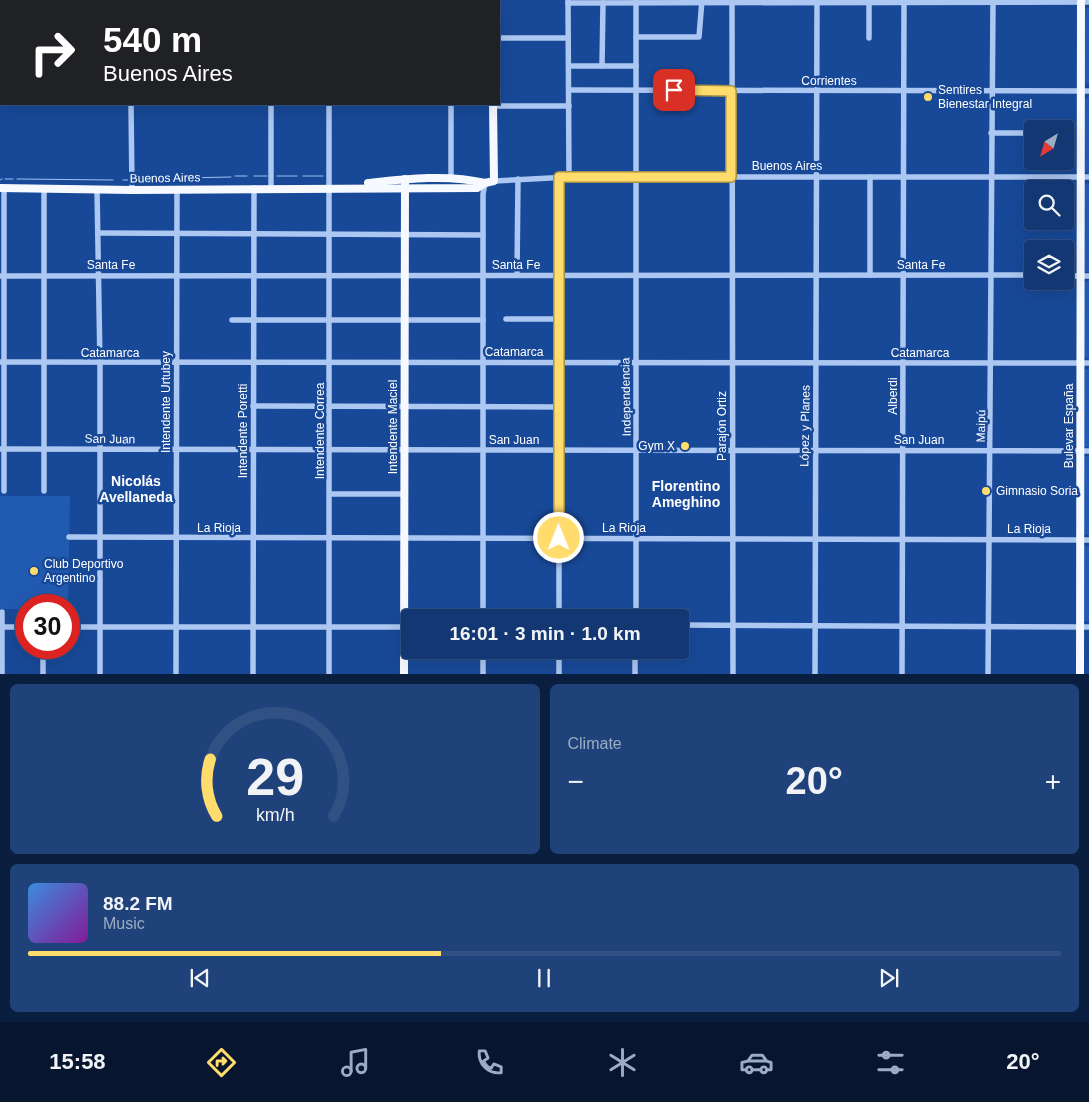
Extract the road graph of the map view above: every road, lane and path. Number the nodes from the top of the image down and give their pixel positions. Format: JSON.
{"nodes":[{"id":1,"x":568,"y":1,"type":"edge"},
{"id":2,"x":869,"y":1,"type":"edge"},
{"id":3,"x":1007,"y":1,"type":"edge"},
{"id":4,"x":636,"y":2,"type":"edge"},
{"id":5,"x":702,"y":2,"type":"edge"},
{"id":6,"x":907,"y":2,"type":"edge"},
{"id":7,"x":992,"y":2,"type":"junction"},
{"id":8,"x":1084,"y":2,"type":"edge"},
{"id":9,"x":603,"y":3,"type":"junction"},
{"id":10,"x":732,"y":3,"type":"junction"},
{"id":11,"x":817,"y":3,"type":"junction"},
{"id":12,"x":636,"y":37,"type":"junction"},
{"id":13,"x":500,"y":38,"type":"edge"},
{"id":14,"x":568,"y":38,"type":"junction"},
{"id":15,"x":869,"y":38,"type":"dead end"},
{"id":16,"x":569,"y":66,"type":"junction"},
{"id":17,"x":602,"y":66,"type":"junction"},
{"id":18,"x":636,"y":66,"type":"junction"},
{"id":19,"x":569,"y":90,"type":"junction"},
{"id":20,"x":636,"y":90,"type":"junction"},
{"id":21,"x":731,"y":91,"type":"junction"},
{"id":22,"x":818,"y":91,"type":"junction"},
{"id":23,"x":904,"y":91,"type":"junction"},
{"id":24,"x":991,"y":91,"type":"junction"},
{"id":25,"x":1085,"y":91,"type":"edge"},
{"id":26,"x":131,"y":105,"type":"edge"},
{"id":27,"x":272,"y":105,"type":"edge"},
{"id":28,"x":329,"y":105,"type":"edge"},
{"id":29,"x":451,"y":105,"type":"edge"},
{"id":30,"x":493,"y":105,"type":"edge"},
{"id":31,"x":569,"y":106,"type":"junction"},
{"id":32,"x":991,"y":133,"type":"junction"},
{"id":33,"x":1024,"y":133,"type":"edge"},
{"id":34,"x":559,"y":177,"type":"junction"},
{"id":35,"x":569,"y":177,"type":"junction"},
{"id":36,"x":635,"y":177,"type":"junction"},
{"id":37,"x":731,"y":177,"type":"junction"},
{"id":38,"x":817,"y":177,"type":"junction"},
{"id":39,"x":870,"y":177,"type":"junction"},
{"id":40,"x":904,"y":177,"type":"junction"},
{"id":41,"x":990,"y":177,"type":"junction"},
{"id":42,"x":1085,"y":177,"type":"edge"},
{"id":43,"x":451,"y":179,"type":"junction"},
{"id":44,"x":518,"y":179,"type":"junction"},
{"id":45,"x":494,"y":181,"type":"junction"},
{"id":46,"x":405,"y":183,"type":"junction"},
{"id":47,"x":485,"y":183,"type":"junction"},
{"id":48,"x":330,"y":187,"type":"junction"},
{"id":49,"x":2,"y":188,"type":"edge"},
{"id":50,"x":254,"y":188,"type":"junction"},
{"id":51,"x":271,"y":188,"type":"junction"},
{"id":52,"x":44,"y":189,"type":"junction"},
{"id":53,"x":97,"y":189,"type":"junction"},
{"id":54,"x":177,"y":189,"type":"junction"},
{"id":55,"x":132,"y":190,"type":"junction"},
{"id":56,"x":98,"y":233,"type":"junction"},
{"id":57,"x":176,"y":234,"type":"junction"},
{"id":58,"x":253,"y":234,"type":"junction"},
{"id":59,"x":330,"y":235,"type":"junction"},
{"id":60,"x":404,"y":235,"type":"junction"},
{"id":61,"x":483,"y":235,"type":"junction"},
{"id":62,"x":99,"y":275,"type":"junction"},
{"id":63,"x":253,"y":275,"type":"junction"},
{"id":64,"x":330,"y":275,"type":"junction"},
{"id":65,"x":483,"y":275,"type":"junction"},
{"id":66,"x":517,"y":275,"type":"junction"},
{"id":67,"x":559,"y":275,"type":"junction"},
{"id":68,"x":636,"y":275,"type":"junction"},
{"id":69,"x":730,"y":275,"type":"junction"},
{"id":70,"x":817,"y":275,"type":"junction"},
{"id":71,"x":870,"y":275,"type":"junction"},
{"id":72,"x":903,"y":275,"type":"junction"},
{"id":73,"x":992,"y":275,"type":"junction"},
{"id":74,"x":1024,"y":275,"type":"edge"},
{"id":75,"x":2,"y":276,"type":"edge"},
{"id":76,"x":44,"y":276,"type":"junction"},
{"id":77,"x":177,"y":276,"type":"junction"},
{"id":78,"x":404,"y":276,"type":"junction"},
{"id":79,"x":1074,"y":276,"type":"edge"},
{"id":80,"x":1080,"y":276,"type":"junction"},
{"id":81,"x":1089,"y":276,"type":"edge"},
{"id":82,"x":506,"y":319,"type":"dead end"},
{"id":83,"x":559,"y":319,"type":"junction"},
{"id":84,"x":232,"y":320,"type":"dead end"},
{"id":85,"x":252,"y":320,"type":"junction"},
{"id":86,"x":330,"y":320,"type":"junction"},
{"id":87,"x":483,"y":320,"type":"junction"},
{"id":88,"x":404,"y":321,"type":"junction"},
{"id":89,"x":2,"y":362,"type":"edge"},
{"id":90,"x":483,"y":362,"type":"junction"},
{"id":91,"x":559,"y":362,"type":"junction"},
{"id":92,"x":635,"y":362,"type":"junction"},
{"id":93,"x":732,"y":362,"type":"junction"},
{"id":94,"x":816,"y":362,"type":"junction"},
{"id":95,"x":44,"y":363,"type":"junction"},
{"id":96,"x":253,"y":363,"type":"junction"},
{"id":97,"x":330,"y":363,"type":"junction"},
{"id":98,"x":404,"y":363,"type":"junction"},
{"id":99,"x":903,"y":363,"type":"junction"},
{"id":100,"x":991,"y":363,"type":"junction"},
{"id":101,"x":1085,"y":363,"type":"edge"},
{"id":102,"x":100,"y":364,"type":"junction"},
{"id":103,"x":176,"y":364,"type":"junction"},
{"id":104,"x":253,"y":406,"type":"junction"},
{"id":105,"x":330,"y":406,"type":"junction"},
{"id":106,"x":404,"y":406,"type":"junction"},
{"id":107,"x":483,"y":407,"type":"junction"},
{"id":108,"x":559,"y":407,"type":"junction"},
{"id":109,"x":2,"y":449,"type":"edge"},
{"id":110,"x":44,"y":449,"type":"junction"},
{"id":111,"x":100,"y":449,"type":"junction"},
{"id":112,"x":176,"y":450,"type":"junction"},
{"id":113,"x":253,"y":450,"type":"junction"},
{"id":114,"x":330,"y":450,"type":"junction"},
{"id":115,"x":404,"y":450,"type":"junction"},
{"id":116,"x":483,"y":450,"type":"junction"},
{"id":117,"x":559,"y":450,"type":"junction"},
{"id":118,"x":636,"y":450,"type":"junction"},
{"id":119,"x":732,"y":450,"type":"junction"},
{"id":120,"x":815,"y":450,"type":"junction"},
{"id":121,"x":903,"y":450,"type":"junction"},
{"id":122,"x":990,"y":450,"type":"junction"},
{"id":123,"x":1080,"y":451,"type":"junction"},
{"id":124,"x":1089,"y":451,"type":"edge"},
{"id":125,"x":4,"y":491,"type":"dead end"},
{"id":126,"x":44,"y":491,"type":"dead end"},
{"id":127,"x":330,"y":494,"type":"junction"},
{"id":128,"x":404,"y":494,"type":"junction"},
{"id":129,"x":100,"y":537,"type":"junction"},
{"id":130,"x":405,"y":537,"type":"junction"},
{"id":131,"x":68,"y":538,"type":"dead end"},
{"id":132,"x":176,"y":538,"type":"junction"},
{"id":133,"x":253,"y":538,"type":"junction"},
{"id":134,"x":330,"y":538,"type":"junction"},
{"id":135,"x":483,"y":538,"type":"junction"},
{"id":136,"x":559,"y":538,"type":"junction"},
{"id":137,"x":636,"y":538,"type":"junction"},
{"id":138,"x":731,"y":538,"type":"junction"},
{"id":139,"x":902,"y":538,"type":"junction"},
{"id":140,"x":815,"y":539,"type":"junction"},
{"id":141,"x":990,"y":539,"type":"junction"},
{"id":142,"x":1080,"y":539,"type":"junction"},
{"id":143,"x":1089,"y":540,"type":"edge"},
{"id":144,"x":407,"y":609,"type":"edge"},
{"id":145,"x":483,"y":609,"type":"edge"},
{"id":146,"x":559,"y":609,"type":"edge"},
{"id":147,"x":636,"y":609,"type":"edge"},
{"id":148,"x":2,"y":612,"type":"dead end"},
{"id":149,"x":689,"y":625,"type":"edge"},
{"id":150,"x":732,"y":625,"type":"junction"},
{"id":151,"x":814,"y":625,"type":"junction"},
{"id":152,"x":901,"y":625,"type":"junction"},
{"id":153,"x":989,"y":625,"type":"junction"},
{"id":154,"x":100,"y":627,"type":"junction"},
{"id":155,"x":176,"y":627,"type":"junction"},
{"id":156,"x":253,"y":627,"type":"junction"},
{"id":157,"x":329,"y":627,"type":"junction"},
{"id":158,"x":401,"y":627,"type":"edge"},
{"id":159,"x":1080,"y":627,"type":"junction"},
{"id":160,"x":1089,"y":627,"type":"edge"},
{"id":161,"x":1,"y":628,"type":"edge"},
{"id":162,"x":15,"y":628,"type":"edge"},
{"id":163,"x":80,"y":628,"type":"edge"},
{"id":164,"x":43,"y":659,"type":"edge"},
{"id":165,"x":405,"y":659,"type":"edge"},
{"id":166,"x":483,"y":659,"type":"edge"},
{"id":167,"x":559,"y":659,"type":"edge"},
{"id":168,"x":636,"y":659,"type":"edge"},
{"id":169,"x":2,"y":674,"type":"edge"},
{"id":170,"x":43,"y":674,"type":"edge"},
{"id":171,"x":100,"y":674,"type":"edge"},
{"id":172,"x":176,"y":674,"type":"edge"},
{"id":173,"x":252,"y":674,"type":"edge"},
{"id":174,"x":329,"y":674,"type":"edge"},
{"id":175,"x":404,"y":674,"type":"edge"},
{"id":176,"x":482,"y":674,"type":"edge"},
{"id":177,"x":559,"y":674,"type":"edge"},
{"id":178,"x":635,"y":674,"type":"edge"},
{"id":179,"x":732,"y":674,"type":"edge"},
{"id":180,"x":815,"y":674,"type":"edge"},
{"id":181,"x":902,"y":674,"type":"edge"},
{"id":182,"x":988,"y":674,"type":"edge"},
{"id":183,"x":1080,"y":674,"type":"edge"}],
"edges":[{"from":1,"to":9,"type":"street"},
{"from":1,"to":14,"type":"street"},
{"from":2,"to":6,"type":"street"},
{"from":2,"to":11,"type":"street"},
{"from":2,"to":15,"type":"street"},
{"from":3,"to":7,"type":"street"},
{"from":3,"to":8,"type":"street"},
{"from":4,"to":5,"type":"street"},
{"from":4,"to":9,"type":"street"},
{"from":4,"to":12,"type":"street","name":"Independencia"},
{"from":5,"to":10,"type":"street"},
{"from":5,"to":12,"type":"street"},
{"from":6,"to":7,"type":"street"},
{"from":6,"to":23,"type":"street","name":"Alberdi"},
{"from":7,"to":24,"type":"street","name":"Maipú"},
{"from":8,"to":25,"type":"main road","name":"Bulevar España"},
{"from":9,"to":17,"type":"street"},
{"from":10,"to":11,"type":"street"},
{"from":10,"to":21,"type":"street","name":"Parajón Ortiz"},
{"from":11,"to":22,"type":"street","name":"López y Planes"},
{"from":12,"to":18,"type":"street","name":"Independencia"},
{"from":13,"to":14,"type":"street"},
{"from":14,"to":16,"type":"street"},
{"from":16,"to":17,"type":"street"},
{"from":16,"to":19,"type":"street"},
{"from":17,"to":18,"type":"street"},
{"from":18,"to":20,"type":"street","name":"Independencia"},
{"from":19,"to":20,"type":"street","name":"Corrientes"},
{"from":19,"to":31,"type":"street"},
{"from":20,"to":21,"type":"street","name":"Corrientes"},
{"from":20,"to":36,"type":"street","name":"Independencia"},
{"from":21,"to":22,"type":"street","name":"Corrientes"},
{"from":21,"to":37,"type":"street","name":"Parajón Ortiz"},
{"from":22,"to":23,"type":"street","name":"Corrientes"},
{"from":22,"to":38,"type":"street","name":"López y Planes"},
{"from":23,"to":24,"type":"street","name":"Corrientes"},
{"from":23,"to":40,"type":"street","name":"Alberdi"},
{"from":24,"to":25,"type":"street","name":"Corrientes"},
{"from":24,"to":32,"type":"street","name":"Maipú"},
{"from":25,"to":42,"type":"main road","name":"Bulevar España"},
{"from":26,"to":55,"type":"street"},
{"from":27,"to":51,"type":"street"},
{"from":28,"to":48,"type":"street","name":"Intendente Correa"},
{"from":29,"to":43,"type":"street"},
{"from":30,"to":31,"type":"street"},
{"from":30,"to":45,"type":"main road"},
{"from":31,"to":35,"type":"street"},
{"from":32,"to":33,"type":"street"},
{"from":32,"to":41,"type":"street","name":"Maipú"},
{"from":34,"to":35,"type":"street","name":"Buenos Aires"},
{"from":34,"to":44,"type":"street","name":"Buenos Aires"},
{"from":34,"to":67,"type":"street"},
{"from":35,"to":36,"type":"street","name":"Buenos Aires"},
{"from":36,"to":37,"type":"street","name":"Buenos Aires"},
{"from":36,"to":68,"type":"street","name":"Independencia"},
{"from":37,"to":38,"type":"street","name":"Buenos Aires"},
{"from":37,"to":69,"type":"street","name":"Parajón Ortiz"},
{"from":38,"to":39,"type":"street","name":"Buenos Aires"},
{"from":38,"to":70,"type":"street","name":"López y Planes"},
{"from":39,"to":40,"type":"street","name":"Buenos Aires"},
{"from":39,"to":71,"type":"street"},
{"from":40,"to":41,"type":"street","name":"Buenos Aires"},
{"from":40,"to":72,"type":"street","name":"Alberdi"},
{"from":41,"to":42,"type":"street","name":"Buenos Aires"},
{"from":41,"to":73,"type":"street","name":"Maipú"},
{"from":42,"to":80,"type":"main road","name":"Bulevar España"},
{"from":43,"to":46,"type":"main road","name":"Buenos Aires"},
{"from":43,"to":47,"type":"main road","name":"Buenos Aires"},
{"from":44,"to":45,"type":"street","name":"Buenos Aires"},
{"from":44,"to":66,"type":"street"},
{"from":45,"to":47,"type":"main road","name":"Buenos Aires"},
{"from":46,"to":47,"type":"main road","name":"Buenos Aires"},
{"from":46,"to":48,"type":"main road","name":"Buenos Aires"},
{"from":46,"to":60,"type":"main road","name":"Intendente Maciel"},
{"from":47,"to":61,"type":"street"},
{"from":48,"to":51,"type":"main road","name":"Buenos Aires"},
{"from":48,"to":59,"type":"street","name":"Intendente Correa"},
{"from":49,"to":52,"type":"main road","name":"Buenos Aires"},
{"from":49,"to":75,"type":"street"},
{"from":50,"to":51,"type":"main road","name":"Buenos Aires"},
{"from":50,"to":54,"type":"main road","name":"Buenos Aires"},
{"from":50,"to":58,"type":"street","name":"Intendente Poretti"},
{"from":52,"to":53,"type":"main road","name":"Buenos Aires"},
{"from":52,"to":76,"type":"street"},
{"from":53,"to":55,"type":"main road","name":"Buenos Aires"},
{"from":53,"to":56,"type":"street"},
{"from":54,"to":55,"type":"main road","name":"Buenos Aires"},
{"from":54,"to":57,"type":"street","name":"Intendente Urtubey"},
{"from":56,"to":57,"type":"street"},
{"from":56,"to":62,"type":"street"},
{"from":57,"to":58,"type":"street"},
{"from":57,"to":77,"type":"street","name":"Intendente Urtubey"},
{"from":58,"to":59,"type":"street"},
{"from":58,"to":63,"type":"street","name":"Intendente Poretti"},
{"from":59,"to":60,"type":"street"},
{"from":59,"to":64,"type":"street","name":"Intendente Correa"},
{"from":60,"to":61,"type":"street"},
{"from":60,"to":78,"type":"main road","name":"Intendente Maciel"},
{"from":61,"to":65,"type":"street"},
{"from":62,"to":76,"type":"street","name":"Santa Fe"},
{"from":62,"to":77,"type":"street","name":"Santa Fe"},
{"from":62,"to":102,"type":"street"},
{"from":63,"to":64,"type":"street","name":"Santa Fe"},
{"from":63,"to":77,"type":"street","name":"Santa Fe"},
{"from":63,"to":85,"type":"street","name":"Intendente Poretti"},
{"from":64,"to":78,"type":"street","name":"Santa Fe"},
{"from":64,"to":86,"type":"street","name":"Intendente Correa"},
{"from":65,"to":66,"type":"street","name":"Santa Fe"},
{"from":65,"to":78,"type":"street","name":"Santa Fe"},
{"from":65,"to":87,"type":"street"},
{"from":66,"to":67,"type":"street","name":"Santa Fe"},
{"from":67,"to":68,"type":"street","name":"Santa Fe"},
{"from":67,"to":83,"type":"street"},
{"from":68,"to":69,"type":"street","name":"Santa Fe"},
{"from":68,"to":92,"type":"street","name":"Independencia"},
{"from":69,"to":70,"type":"street","name":"Santa Fe"},
{"from":69,"to":93,"type":"street","name":"Parajón Ortiz"},
{"from":70,"to":71,"type":"street","name":"Santa Fe"},
{"from":70,"to":94,"type":"street","name":"López y Planes"},
{"from":71,"to":72,"type":"street","name":"Santa Fe"},
{"from":72,"to":73,"type":"street","name":"Santa Fe"},
{"from":72,"to":99,"type":"street","name":"Alberdi"},
{"from":73,"to":74,"type":"street","name":"Santa Fe"},
{"from":73,"to":100,"type":"street","name":"Maipú"},
{"from":75,"to":76,"type":"street","name":"Santa Fe"},
{"from":75,"to":89,"type":"street"},
{"from":76,"to":95,"type":"street"},
{"from":77,"to":103,"type":"street","name":"Intendente Urtubey"},
{"from":78,"to":88,"type":"main road","name":"Intendente Maciel"},
{"from":79,"to":80,"type":"street"},
{"from":80,"to":81,"type":"street"},
{"from":80,"to":101,"type":"main road","name":"Bulevar España"},
{"from":82,"to":83,"type":"street"},
{"from":83,"to":91,"type":"street"},
{"from":84,"to":85,"type":"street"},
{"from":85,"to":86,"type":"street"},
{"from":85,"to":96,"type":"street","name":"Intendente Poretti"},
{"from":86,"to":88,"type":"street"},
{"from":86,"to":97,"type":"street","name":"Intendente Correa"},
{"from":87,"to":88,"type":"street"},
{"from":87,"to":90,"type":"street"},
{"from":88,"to":98,"type":"main road","name":"Intendente Maciel"},
{"from":89,"to":95,"type":"street","name":"Catamarca"},
{"from":89,"to":109,"type":"street"},
{"from":90,"to":91,"type":"street","name":"Catamarca"},
{"from":90,"to":98,"type":"street","name":"Catamarca"},
{"from":90,"to":107,"type":"street"},
{"from":91,"to":92,"type":"street","name":"Catamarca"},
{"from":91,"to":108,"type":"street"},
{"from":92,"to":93,"type":"street","name":"Catamarca"},
{"from":92,"to":118,"type":"street","name":"Independencia"},
{"from":93,"to":94,"type":"street","name":"Catamarca"},
{"from":93,"to":119,"type":"street","name":"Parajón Ortiz"},
{"from":94,"to":99,"type":"street","name":"Catamarca"},
{"from":94,"to":120,"type":"street","name":"López y Planes"},
{"from":95,"to":102,"type":"street","name":"Catamarca"},
{"from":95,"to":110,"type":"street"},
{"from":96,"to":97,"type":"street","name":"Catamarca"},
{"from":96,"to":103,"type":"street","name":"Catamarca"},
{"from":96,"to":104,"type":"street","name":"Intendente Poretti"},
{"from":97,"to":98,"type":"street","name":"Catamarca"},
{"from":97,"to":105,"type":"street","name":"Intendente Correa"},
{"from":98,"to":106,"type":"main road","name":"Intendente Maciel"},
{"from":99,"to":100,"type":"street","name":"Catamarca"},
{"from":99,"to":121,"type":"street","name":"Alberdi"},
{"from":100,"to":101,"type":"street","name":"Catamarca"},
{"from":100,"to":122,"type":"street","name":"Maipú"},
{"from":101,"to":123,"type":"main road","name":"Bulevar España"},
{"from":102,"to":103,"type":"street","name":"Catamarca"},
{"from":102,"to":111,"type":"street"},
{"from":103,"to":112,"type":"street","name":"Intendente Urtubey"},
{"from":104,"to":105,"type":"street"},
{"from":104,"to":113,"type":"street","name":"Intendente Poretti"},
{"from":105,"to":106,"type":"street"},
{"from":105,"to":114,"type":"street","name":"Intendente Correa"},
{"from":106,"to":107,"type":"street"},
{"from":106,"to":115,"type":"main road","name":"Intendente Maciel"},
{"from":107,"to":108,"type":"street"},
{"from":107,"to":116,"type":"street"},
{"from":108,"to":117,"type":"street"},
{"from":109,"to":110,"type":"street","name":"San Juan"},
{"from":109,"to":125,"type":"street"},
{"from":110,"to":111,"type":"street","name":"San Juan"},
{"from":110,"to":126,"type":"street"},
{"from":111,"to":112,"type":"street","name":"San Juan"},
{"from":111,"to":129,"type":"street"},
{"from":112,"to":113,"type":"street","name":"San Juan"},
{"from":112,"to":132,"type":"street","name":"Intendente Urtubey"},
{"from":113,"to":114,"type":"street","name":"San Juan"},
{"from":113,"to":133,"type":"street","name":"Intendente Poretti"},
{"from":114,"to":115,"type":"street","name":"San Juan"},
{"from":114,"to":127,"type":"street","name":"Intendente Correa"},
{"from":115,"to":116,"type":"street","name":"San Juan"},
{"from":115,"to":128,"type":"main road","name":"Intendente Maciel"},
{"from":116,"to":117,"type":"street","name":"San Juan"},
{"from":116,"to":135,"type":"street"},
{"from":117,"to":118,"type":"street","name":"San Juan"},
{"from":117,"to":136,"type":"street"},
{"from":118,"to":119,"type":"street","name":"San Juan"},
{"from":118,"to":137,"type":"street","name":"Independencia"},
{"from":119,"to":120,"type":"street","name":"San Juan"},
{"from":119,"to":138,"type":"street","name":"Parajón Ortiz"},
{"from":120,"to":121,"type":"street","name":"San Juan"},
{"from":120,"to":140,"type":"street","name":"López y Planes"},
{"from":121,"to":122,"type":"street","name":"San Juan"},
{"from":121,"to":139,"type":"street","name":"Alberdi"},
{"from":122,"to":123,"type":"street","name":"San Juan"},
{"from":122,"to":141,"type":"street","name":"Maipú"},
{"from":123,"to":124,"type":"street","name":"San Juan"},
{"from":123,"to":142,"type":"main road","name":"Bulevar España"},
{"from":127,"to":128,"type":"street"},
{"from":127,"to":134,"type":"street","name":"Intendente Correa"},
{"from":128,"to":130,"type":"main road","name":"Intendente Maciel"},
{"from":129,"to":131,"type":"street","name":"La Rioja"},
{"from":129,"to":132,"type":"street","name":"La Rioja"},
{"from":129,"to":154,"type":"street"},
{"from":130,"to":134,"type":"street","name":"La Rioja"},
{"from":130,"to":135,"type":"street","name":"La Rioja"},
{"from":130,"to":144,"type":"main road","name":"Intendente Maciel"},
{"from":132,"to":133,"type":"street","name":"La Rioja"},
{"from":132,"to":155,"type":"street","name":"Intendente Urtubey"},
{"from":133,"to":134,"type":"street","name":"La Rioja"},
{"from":133,"to":156,"type":"street","name":"Intendente Poretti"},
{"from":134,"to":157,"type":"street","name":"Intendente Correa"},
{"from":135,"to":136,"type":"street","name":"La Rioja"},
{"from":135,"to":145,"type":"street"},
{"from":136,"to":137,"type":"street","name":"La Rioja"},
{"from":136,"to":146,"type":"street"},
{"from":137,"to":138,"type":"street","name":"La Rioja"},
{"from":137,"to":147,"type":"street","name":"Independencia"},
{"from":138,"to":140,"type":"street","name":"La Rioja"},
{"from":138,"to":150,"type":"street","name":"Parajón Ortiz"},
{"from":139,"to":140,"type":"street","name":"La Rioja"},
{"from":139,"to":141,"type":"street","name":"La Rioja"},
{"from":139,"to":152,"type":"street","name":"Alberdi"},
{"from":140,"to":151,"type":"street","name":"López y Planes"},
{"from":141,"to":142,"type":"street","name":"La Rioja"},
{"from":141,"to":153,"type":"street","name":"Maipú"},
{"from":142,"to":143,"type":"street","name":"La Rioja"},
{"from":142,"to":159,"type":"main road","name":"Bulevar España"},
{"from":148,"to":161,"type":"street"},
{"from":149,"to":150,"type":"street"},
{"from":150,"to":151,"type":"street"},
{"from":150,"to":179,"type":"street","name":"Parajón Ortiz"},
{"from":151,"to":152,"type":"street"},
{"from":151,"to":180,"type":"street","name":"López y Planes"},
{"from":152,"to":153,"type":"street"},
{"from":152,"to":181,"type":"street","name":"Alberdi"},
{"from":153,"to":159,"type":"street"},
{"from":153,"to":182,"type":"street","name":"Maipú"},
{"from":154,"to":155,"type":"street"},
{"from":154,"to":163,"type":"street"},
{"from":154,"to":171,"type":"street"},
{"from":155,"to":156,"type":"street"},
{"from":155,"to":172,"type":"street","name":"Intendente Urtubey"},
{"from":156,"to":157,"type":"street"},
{"from":156,"to":173,"type":"street","name":"Intendente Poretti"},
{"from":157,"to":158,"type":"street"},
{"from":157,"to":174,"type":"street","name":"Intendente Correa"},
{"from":159,"to":160,"type":"street"},
{"from":159,"to":183,"type":"main road","name":"Bulevar España"},
{"from":161,"to":162,"type":"street"},
{"from":161,"to":169,"type":"street"},
{"from":164,"to":170,"type":"street"},
{"from":165,"to":175,"type":"main road","name":"Intendente Maciel"},
{"from":166,"to":176,"type":"street"},
{"from":167,"to":177,"type":"street"},
{"from":168,"to":178,"type":"street"}]}
